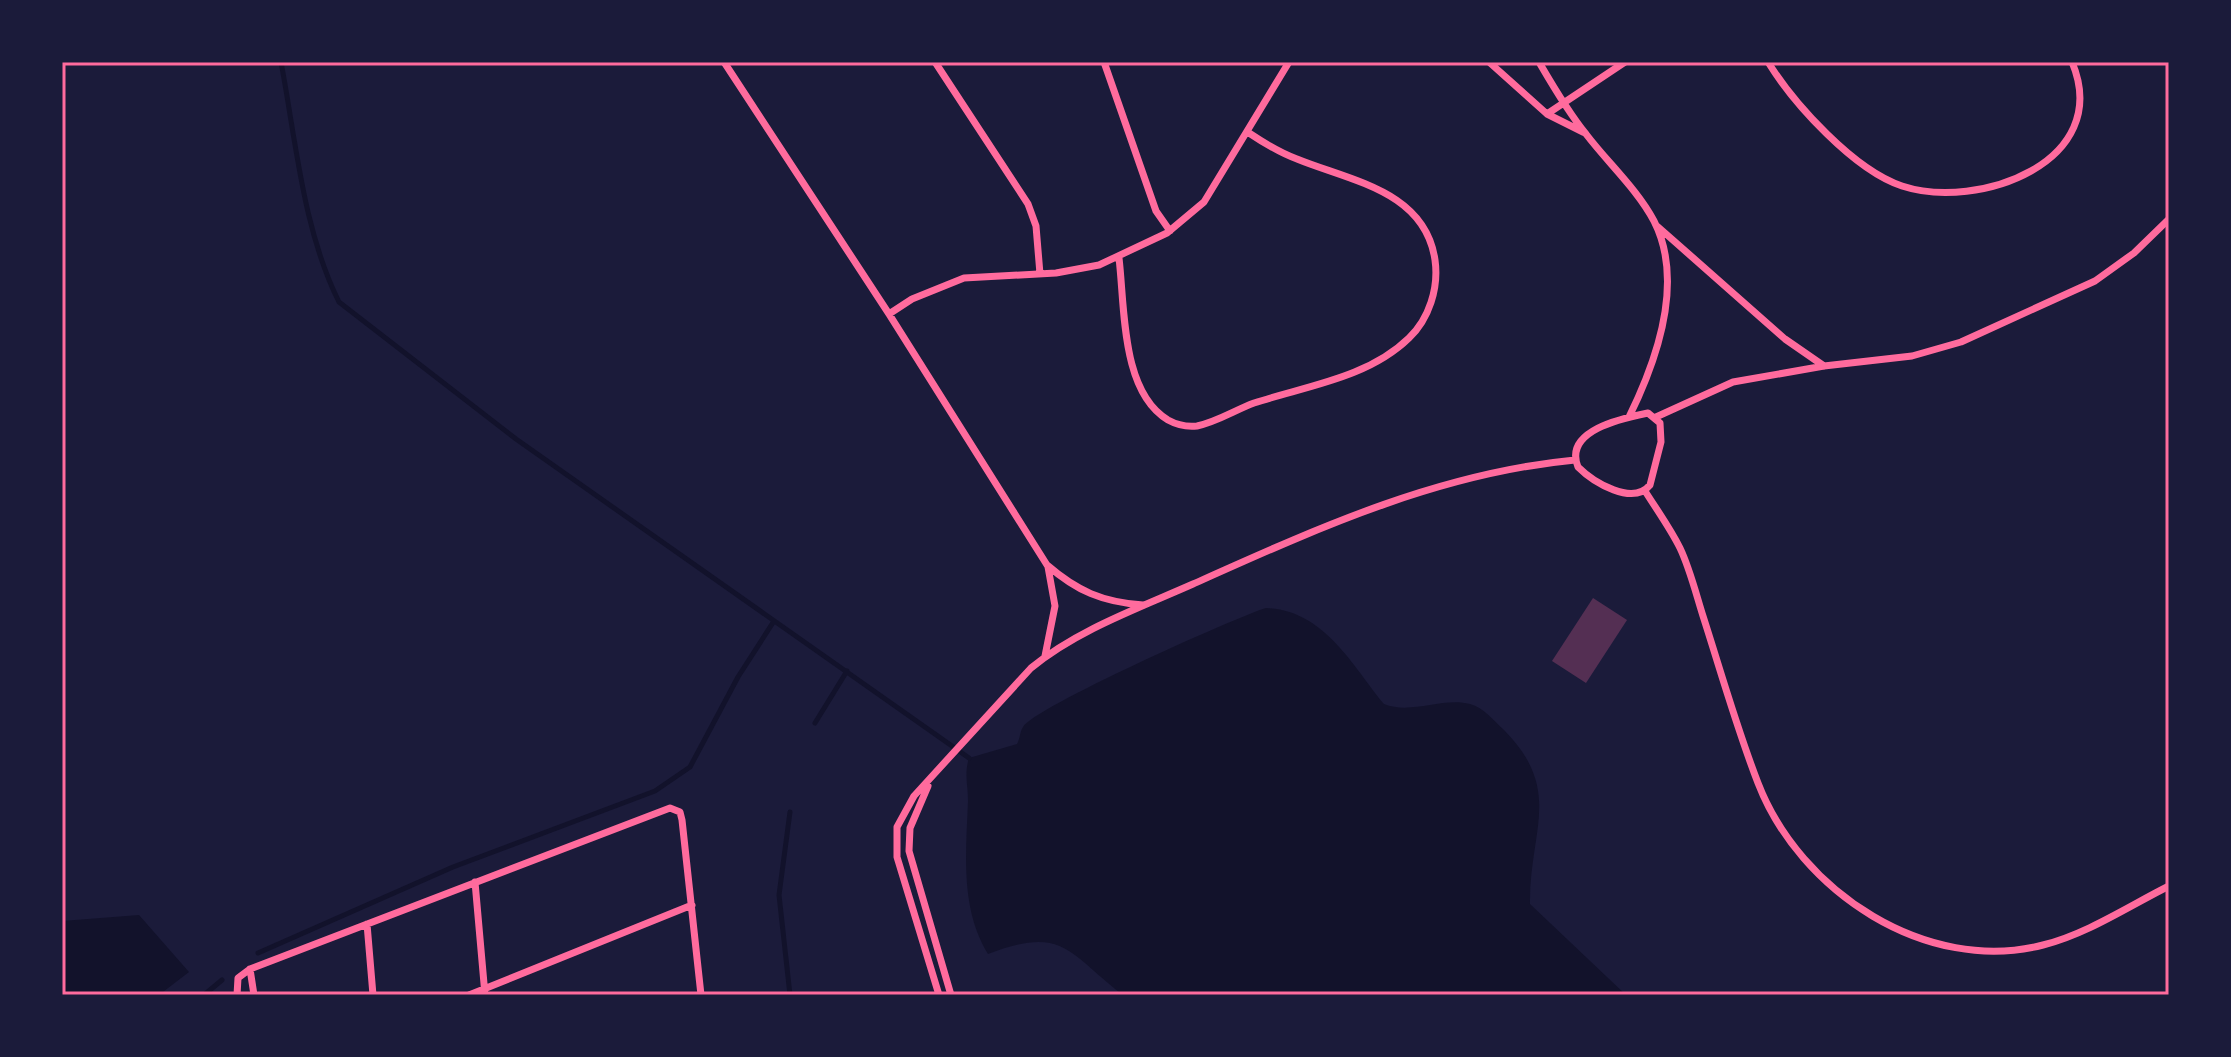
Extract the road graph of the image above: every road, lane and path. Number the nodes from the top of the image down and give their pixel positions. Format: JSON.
{"nodes":[{"id":1,"x":724,"y":62,"type":"edge"},
{"id":2,"x":935,"y":62,"type":"edge"},
{"id":3,"x":1104,"y":62,"type":"edge"},
{"id":4,"x":1289,"y":62,"type":"edge"},
{"id":5,"x":1489,"y":62,"type":"edge"},
{"id":6,"x":1539,"y":62,"type":"edge"},
{"id":7,"x":1625,"y":62,"type":"edge"},
{"id":8,"x":1768,"y":62,"type":"edge"},
{"id":9,"x":2072,"y":62,"type":"edge"},
{"id":10,"x":1564,"y":101,"type":"junction"},
{"id":11,"x":1547,"y":114,"type":"junction"},
{"id":12,"x":1584,"y":132,"type":"junction"},
{"id":13,"x":1249,"y":133,"type":"junction"},
{"id":14,"x":2169,"y":219,"type":"edge"},
{"id":15,"x":1656,"y":224,"type":"junction"},
{"id":16,"x":1170,"y":231,"type":"junction"},
{"id":17,"x":1119,"y":258,"type":"junction"},
{"id":18,"x":1040,"y":274,"type":"junction"},
{"id":19,"x":889,"y":314,"type":"junction"},
{"id":20,"x":1824,"y":366,"type":"junction"},
{"id":21,"x":1629,"y":417,"type":"junction"},
{"id":22,"x":1656,"y":417,"type":"junction"},
{"id":23,"x":1575,"y":460,"type":"junction"},
{"id":24,"x":1645,"y":491,"type":"junction"},
{"id":25,"x":1047,"y":565,"type":"junction"},
{"id":26,"x":1145,"y":605,"type":"junction"},
{"id":27,"x":1045,"y":656,"type":"junction"},
{"id":28,"x":931,"y":781,"type":"junction"},
{"id":29,"x":475,"y":882,"type":"junction"},
{"id":30,"x":2169,"y":886,"type":"edge"},
{"id":31,"x":692,"y":905,"type":"junction"},
{"id":32,"x":367,"y":924,"type":"junction"},
{"id":33,"x":250,"y":969,"type":"junction"},
{"id":34,"x":485,"y":992,"type":"edge"},
{"id":35,"x":237,"y":995,"type":"edge"},
{"id":36,"x":254,"y":995,"type":"edge"},
{"id":37,"x":373,"y":995,"type":"edge"},
{"id":38,"x":469,"y":995,"type":"edge"},
{"id":39,"x":701,"y":995,"type":"edge"},
{"id":40,"x":939,"y":995,"type":"edge"},
{"id":41,"x":951,"y":995,"type":"edge"}],
"edges":[{"from":1,"to":19,"type":"street"},
{"from":2,"to":18,"type":"street"},
{"from":3,"to":16,"type":"street"},
{"from":4,"to":13,"type":"street"},
{"from":5,"to":11,"type":"street"},
{"from":6,"to":10,"type":"street"},
{"from":7,"to":10,"type":"street"},
{"from":8,"to":9,"type":"street"},
{"from":10,"to":11,"type":"street"},
{"from":10,"to":12,"type":"street"},
{"from":11,"to":12,"type":"street"},
{"from":12,"to":15,"type":"street"},
{"from":13,"to":16,"type":"street"},
{"from":13,"to":17,"type":"street"},
{"from":14,"to":20,"type":"street"},
{"from":15,"to":20,"type":"street"},
{"from":15,"to":21,"type":"street"},
{"from":16,"to":17,"type":"street"},
{"from":17,"to":18,"type":"street"},
{"from":18,"to":19,"type":"street"},
{"from":19,"to":25,"type":"street"},
{"from":20,"to":22,"type":"street"},
{"from":21,"to":22,"type":"street"},
{"from":21,"to":23,"type":"street"},
{"from":22,"to":24,"type":"street"},
{"from":23,"to":24,"type":"street"},
{"from":23,"to":26,"type":"street"},
{"from":24,"to":30,"type":"street"},
{"from":25,"to":26,"type":"street"},
{"from":25,"to":27,"type":"street"},
{"from":26,"to":27,"type":"street"},
{"from":27,"to":28,"type":"street"},
{"from":28,"to":40,"type":"street"},
{"from":28,"to":41,"type":"street"},
{"from":29,"to":31,"type":"street"},
{"from":29,"to":32,"type":"street"},
{"from":29,"to":34,"type":"street"},
{"from":31,"to":34,"type":"street"},
{"from":31,"to":39,"type":"street"},
{"from":32,"to":33,"type":"street"},
{"from":32,"to":37,"type":"street"},
{"from":33,"to":35,"type":"street"},
{"from":33,"to":36,"type":"street"},
{"from":34,"to":38,"type":"street"}]}
